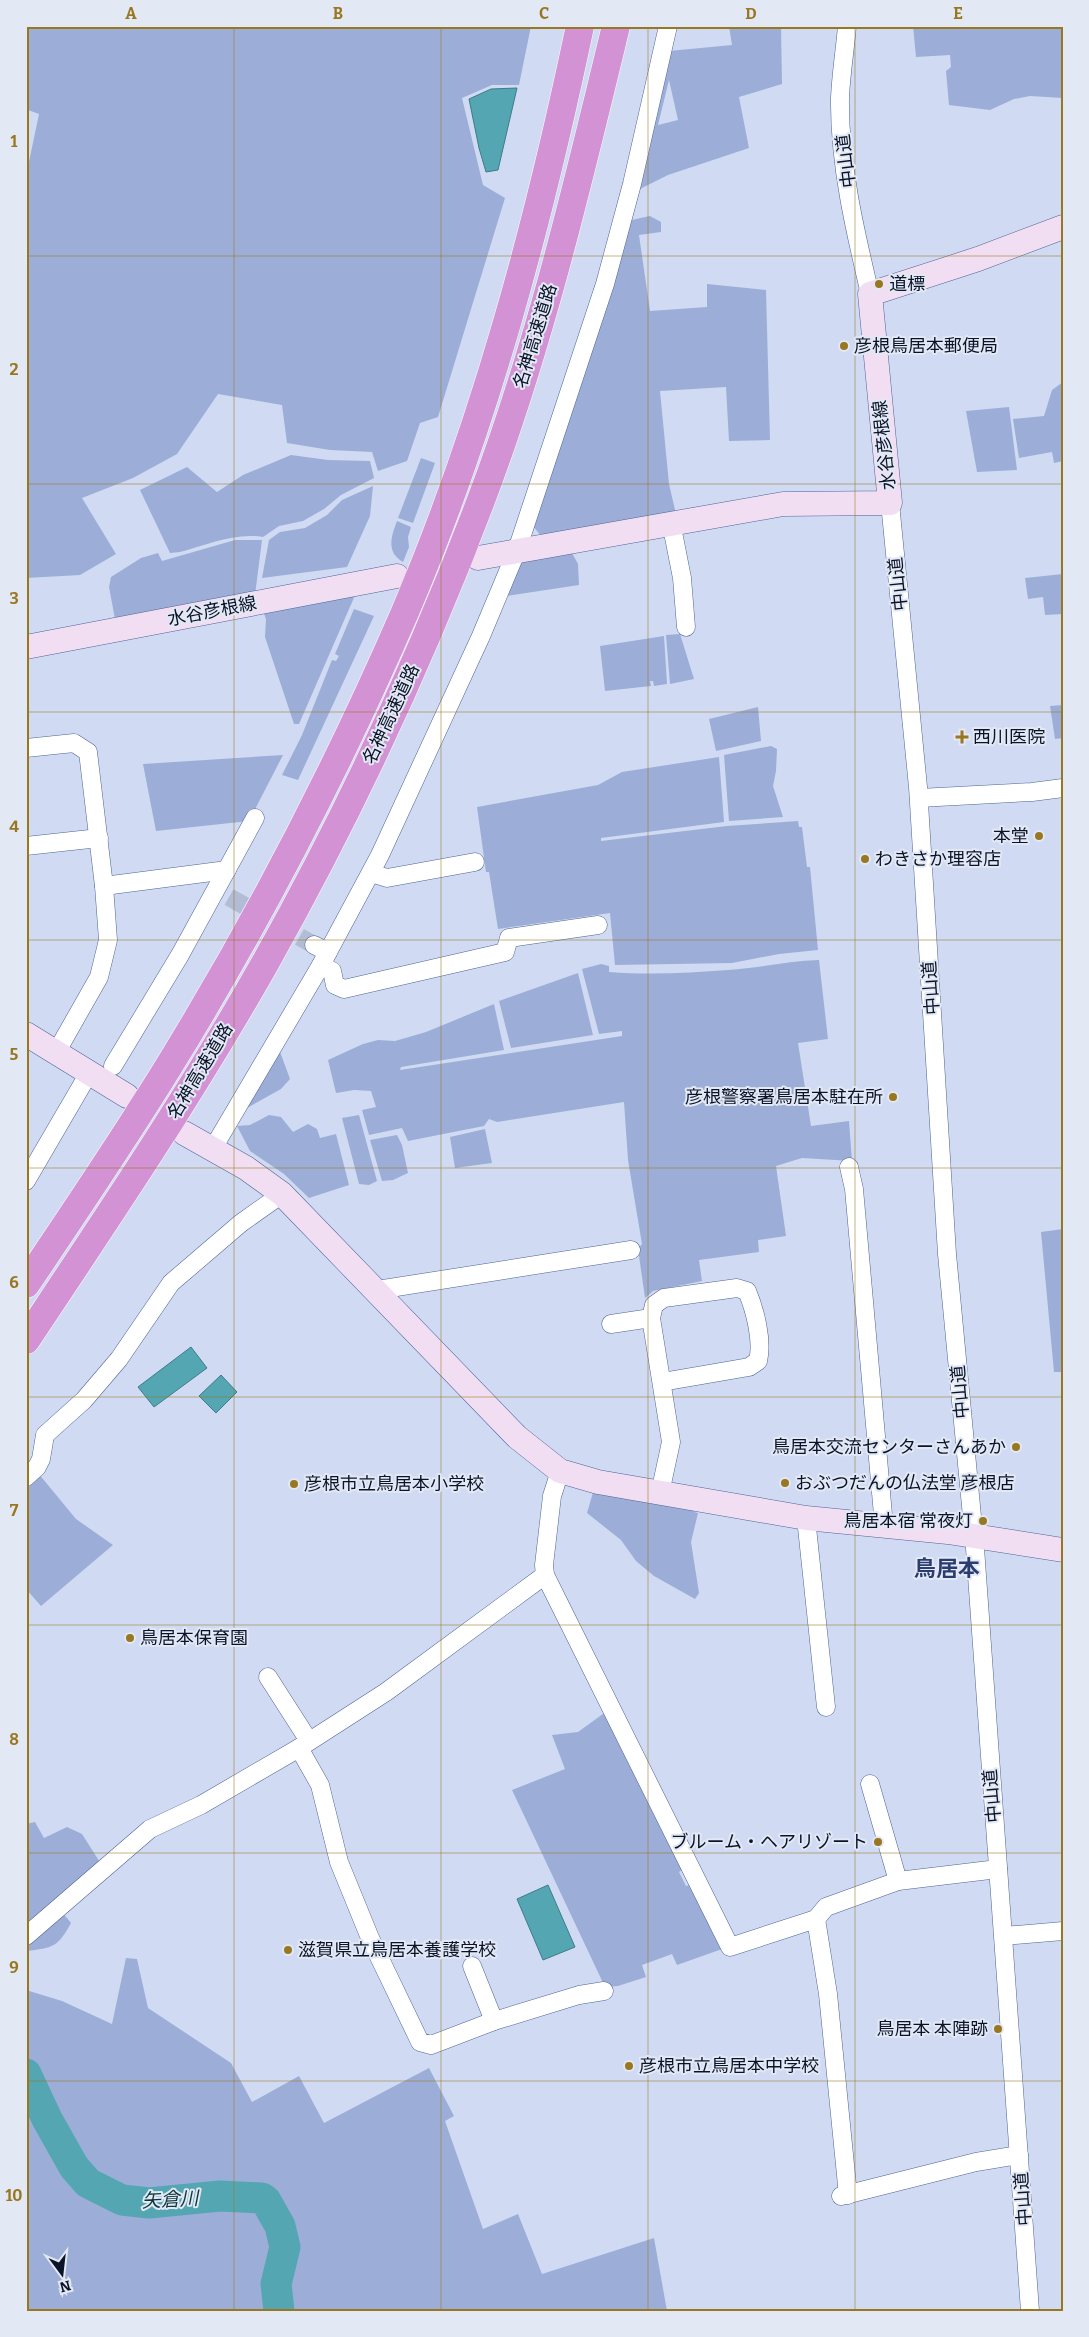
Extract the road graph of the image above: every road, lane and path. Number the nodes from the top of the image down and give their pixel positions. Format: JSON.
{"nodes":[{"id":1,"x":580,"y":26,"type":"edge"},
{"id":2,"x":616,"y":26,"type":"edge"},
{"id":3,"x":668,"y":26,"type":"edge"},
{"id":4,"x":847,"y":26,"type":"edge"},
{"id":5,"x":1063,"y":227,"type":"edge"},
{"id":6,"x":870,"y":294,"type":"junction"},
{"id":7,"x":890,"y":503,"type":"junction"},
{"id":8,"x":671,"y":522,"type":"junction"},
{"id":9,"x":516,"y":550,"type":"junction"},
{"id":10,"x":478,"y":558,"type":"dead end"},
{"id":11,"x":397,"y":576,"type":"dead end"},
{"id":12,"x":686,"y":627,"type":"dead end"},
{"id":13,"x":26,"y":647,"type":"edge"},
{"id":14,"x":26,"y":748,"type":"edge"},
{"id":15,"x":1063,"y":788,"type":"edge"},
{"id":16,"x":918,"y":798,"type":"junction"},
{"id":17,"x":255,"y":818,"type":"dead end"},
{"id":18,"x":99,"y":838,"type":"junction"},
{"id":19,"x":26,"y":846,"type":"edge"},
{"id":20,"x":475,"y":862,"type":"dead end"},
{"id":21,"x":227,"y":870,"type":"junction"},
{"id":22,"x":371,"y":873,"type":"junction"},
{"id":23,"x":104,"y":886,"type":"junction"},
{"id":24,"x":598,"y":925,"type":"dead end"},
{"id":25,"x":321,"y":954,"type":"junction"},
{"id":26,"x":26,"y":1034,"type":"edge"},
{"id":27,"x":56,"y":1051,"type":"junction"},
{"id":28,"x":113,"y":1066,"type":"dead end"},
{"id":29,"x":89,"y":1074,"type":"junction"},
{"id":30,"x":127,"y":1096,"type":"dead end"},
{"id":31,"x":184,"y":1133,"type":"dead end"},
{"id":32,"x":212,"y":1150,"type":"junction"},
{"id":33,"x":849,"y":1168,"type":"dead end"},
{"id":34,"x":26,"y":1181,"type":"edge"},
{"id":35,"x":282,"y":1194,"type":"junction"},
{"id":36,"x":630,"y":1250,"type":"dead end"},
{"id":37,"x":26,"y":1284,"type":"edge"},
{"id":38,"x":377,"y":1290,"type":"junction"},
{"id":39,"x":651,"y":1318,"type":"junction"},
{"id":40,"x":611,"y":1324,"type":"dead end"},
{"id":41,"x":26,"y":1340,"type":"edge"},
{"id":42,"x":662,"y":1382,"type":"junction"},
{"id":43,"x":560,"y":1471,"type":"junction"},
{"id":44,"x":26,"y":1477,"type":"edge"},
{"id":45,"x":660,"y":1493,"type":"junction"},
{"id":46,"x":806,"y":1518,"type":"junction"},
{"id":47,"x":884,"y":1526,"type":"junction"},
{"id":48,"x":973,"y":1535,"type":"junction"},
{"id":49,"x":1063,"y":1550,"type":"edge"},
{"id":50,"x":545,"y":1575,"type":"junction"},
{"id":51,"x":268,"y":1677,"type":"dead end"},
{"id":52,"x":826,"y":1707,"type":"dead end"},
{"id":53,"x":304,"y":1745,"type":"junction"},
{"id":54,"x":870,"y":1784,"type":"dead end"},
{"id":55,"x":998,"y":1870,"type":"junction"},
{"id":56,"x":898,"y":1881,"type":"junction"},
{"id":57,"x":816,"y":1919,"type":"junction"},
{"id":58,"x":1063,"y":1931,"type":"edge"},
{"id":59,"x":26,"y":1936,"type":"edge"},
{"id":60,"x":1004,"y":1936,"type":"junction"},
{"id":61,"x":472,"y":1966,"type":"dead end"},
{"id":62,"x":604,"y":1992,"type":"dead end"},
{"id":63,"x":494,"y":2021,"type":"junction"},
{"id":64,"x":1019,"y":2155,"type":"junction"},
{"id":65,"x":1030,"y":2311,"type":"edge"}],
"edges":[{"from":1,"to":37,"type":"highway","name":"名神高速道路"},
{"from":2,"to":41,"type":"highway","name":"名神高速道路"},
{"from":3,"to":9,"type":"street"},
{"from":4,"to":6,"type":"street","name":"中山道"},
{"from":5,"to":6,"type":"main road"},
{"from":6,"to":7,"type":"main road","name":"水谷彦根線"},
{"from":7,"to":8,"type":"main road","name":"水谷彦根線"},
{"from":7,"to":16,"type":"street","name":"中山道"},
{"from":8,"to":9,"type":"main road","name":"水谷彦根線"},
{"from":8,"to":12,"type":"street"},
{"from":9,"to":10,"type":"main road","name":"水谷彦根線"},
{"from":9,"to":22,"type":"street"},
{"from":11,"to":13,"type":"main road","name":"水谷彦根線"},
{"from":14,"to":18,"type":"street"},
{"from":15,"to":16,"type":"street"},
{"from":16,"to":48,"type":"street","name":"中山道"},
{"from":17,"to":21,"type":"street"},
{"from":18,"to":19,"type":"street"},
{"from":18,"to":23,"type":"street"},
{"from":20,"to":22,"type":"street"},
{"from":21,"to":23,"type":"street"},
{"from":21,"to":28,"type":"street"},
{"from":22,"to":25,"type":"street"},
{"from":23,"to":27,"type":"street"},
{"from":24,"to":25,"type":"street"},
{"from":25,"to":32,"type":"street"},
{"from":26,"to":27,"type":"main road"},
{"from":27,"to":29,"type":"main road"},
{"from":29,"to":30,"type":"main road"},
{"from":29,"to":34,"type":"street"},
{"from":31,"to":32,"type":"main road"},
{"from":32,"to":35,"type":"main road"},
{"from":33,"to":47,"type":"street"},
{"from":35,"to":38,"type":"main road"},
{"from":35,"to":44,"type":"street"},
{"from":36,"to":38,"type":"street"},
{"from":38,"to":43,"type":"main road"},
{"from":39,"to":40,"type":"street"},
{"from":39,"to":42,"type":"street"},
{"from":39,"to":42,"type":"street"},
{"from":42,"to":45,"type":"street"},
{"from":43,"to":45,"type":"main road"},
{"from":43,"to":50,"type":"street"},
{"from":45,"to":46,"type":"main road"},
{"from":46,"to":47,"type":"main road"},
{"from":46,"to":52,"type":"street"},
{"from":47,"to":48,"type":"main road"},
{"from":48,"to":49,"type":"main road"},
{"from":48,"to":55,"type":"street","name":"中山道"},
{"from":50,"to":53,"type":"street"},
{"from":50,"to":57,"type":"street"},
{"from":51,"to":53,"type":"street"},
{"from":53,"to":59,"type":"street"},
{"from":53,"to":63,"type":"street"},
{"from":54,"to":56,"type":"street"},
{"from":55,"to":56,"type":"street"},
{"from":55,"to":60,"type":"street","name":"中山道"},
{"from":56,"to":57,"type":"street"},
{"from":57,"to":64,"type":"street"},
{"from":58,"to":60,"type":"street"},
{"from":60,"to":64,"type":"street","name":"中山道"},
{"from":61,"to":63,"type":"street"},
{"from":62,"to":63,"type":"street"},
{"from":64,"to":65,"type":"street","name":"中山道"}]}
